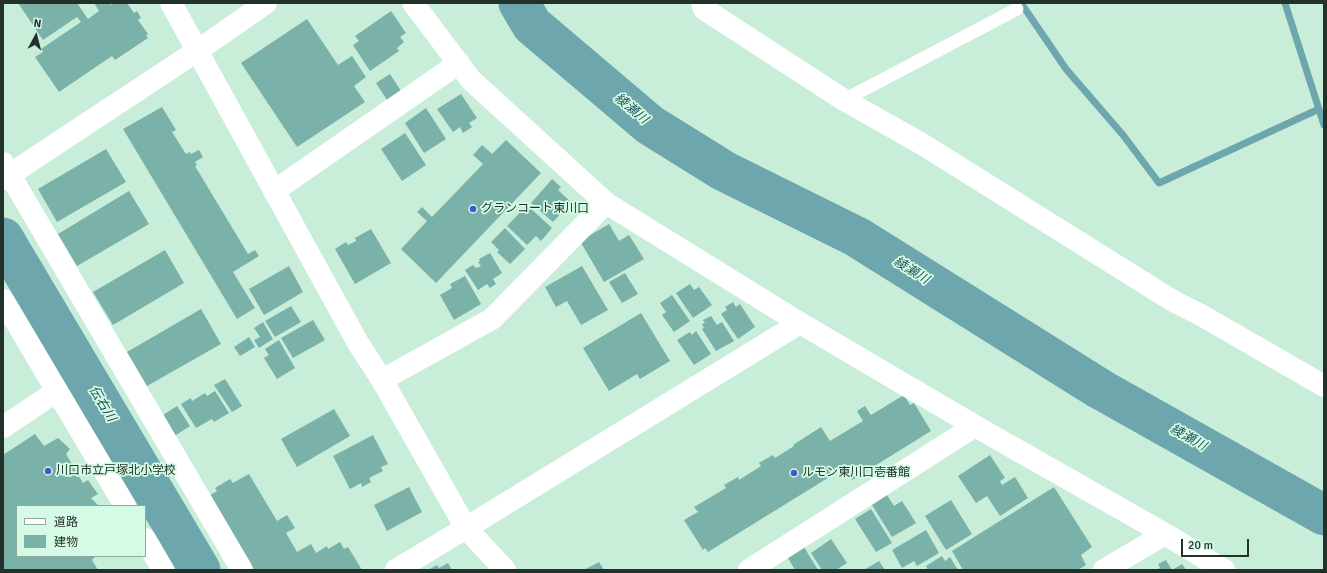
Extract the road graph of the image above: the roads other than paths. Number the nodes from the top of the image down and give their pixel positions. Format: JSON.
{"nodes":[{"id":1,"x":170,"y":3,"type":"edge"},
{"id":2,"x":266,"y":3,"type":"edge"},
{"id":3,"x":413,"y":3,"type":"edge"},
{"id":4,"x":702,"y":3,"type":"edge"},
{"id":5,"x":1017,"y":9,"type":"dead end"},
{"id":6,"x":197,"y":51,"type":"junction"},
{"id":7,"x":459,"y":63,"type":"junction"},
{"id":8,"x":844,"y":100,"type":"junction"},
{"id":9,"x":5,"y":172,"type":"edge"},
{"id":10,"x":274,"y":191,"type":"junction"},
{"id":11,"x":606,"y":203,"type":"junction"},
{"id":12,"x":3,"y":300,"type":"edge"},
{"id":13,"x":800,"y":323,"type":"junction"},
{"id":14,"x":382,"y":380,"type":"junction"},
{"id":15,"x":1324,"y":386,"type":"edge"},
{"id":16,"x":57,"y":391,"type":"junction"},
{"id":17,"x":975,"y":426,"type":"junction"},
{"id":18,"x":3,"y":427,"type":"edge"},
{"id":19,"x":125,"y":505,"type":"edge"},
{"id":20,"x":466,"y":528,"type":"junction"},
{"id":21,"x":1165,"y":534,"type":"junction"},
{"id":22,"x":146,"y":541,"type":"edge"},
{"id":23,"x":163,"y":570,"type":"edge"},
{"id":24,"x":242,"y":570,"type":"edge"},
{"id":25,"x":396,"y":570,"type":"edge"},
{"id":26,"x":505,"y":570,"type":"edge"},
{"id":27,"x":749,"y":570,"type":"edge"},
{"id":28,"x":1104,"y":570,"type":"edge"},
{"id":29,"x":1224,"y":570,"type":"edge"}],
"edges":[{"from":1,"to":6,"type":"street"},
{"from":2,"to":6,"type":"street"},
{"from":3,"to":7,"type":"street"},
{"from":4,"to":8,"type":"street"},
{"from":5,"to":8,"type":"lane"},
{"from":6,"to":9,"type":"street"},
{"from":6,"to":10,"type":"street"},
{"from":7,"to":10,"type":"street"},
{"from":7,"to":11,"type":"street"},
{"from":8,"to":15,"type":"street"},
{"from":9,"to":24,"type":"street"},
{"from":10,"to":14,"type":"street"},
{"from":11,"to":13,"type":"street"},
{"from":11,"to":14,"type":"street"},
{"from":12,"to":16,"type":"street"},
{"from":13,"to":17,"type":"street"},
{"from":13,"to":20,"type":"street"},
{"from":14,"to":20,"type":"street"},
{"from":16,"to":18,"type":"street"},
{"from":16,"to":19,"type":"street"},
{"from":17,"to":21,"type":"street"},
{"from":17,"to":27,"type":"street"},
{"from":20,"to":25,"type":"street"},
{"from":20,"to":26,"type":"street"},
{"from":21,"to":28,"type":"street"},
{"from":21,"to":29,"type":"street"},
{"from":22,"to":23,"type":"street"}]}
